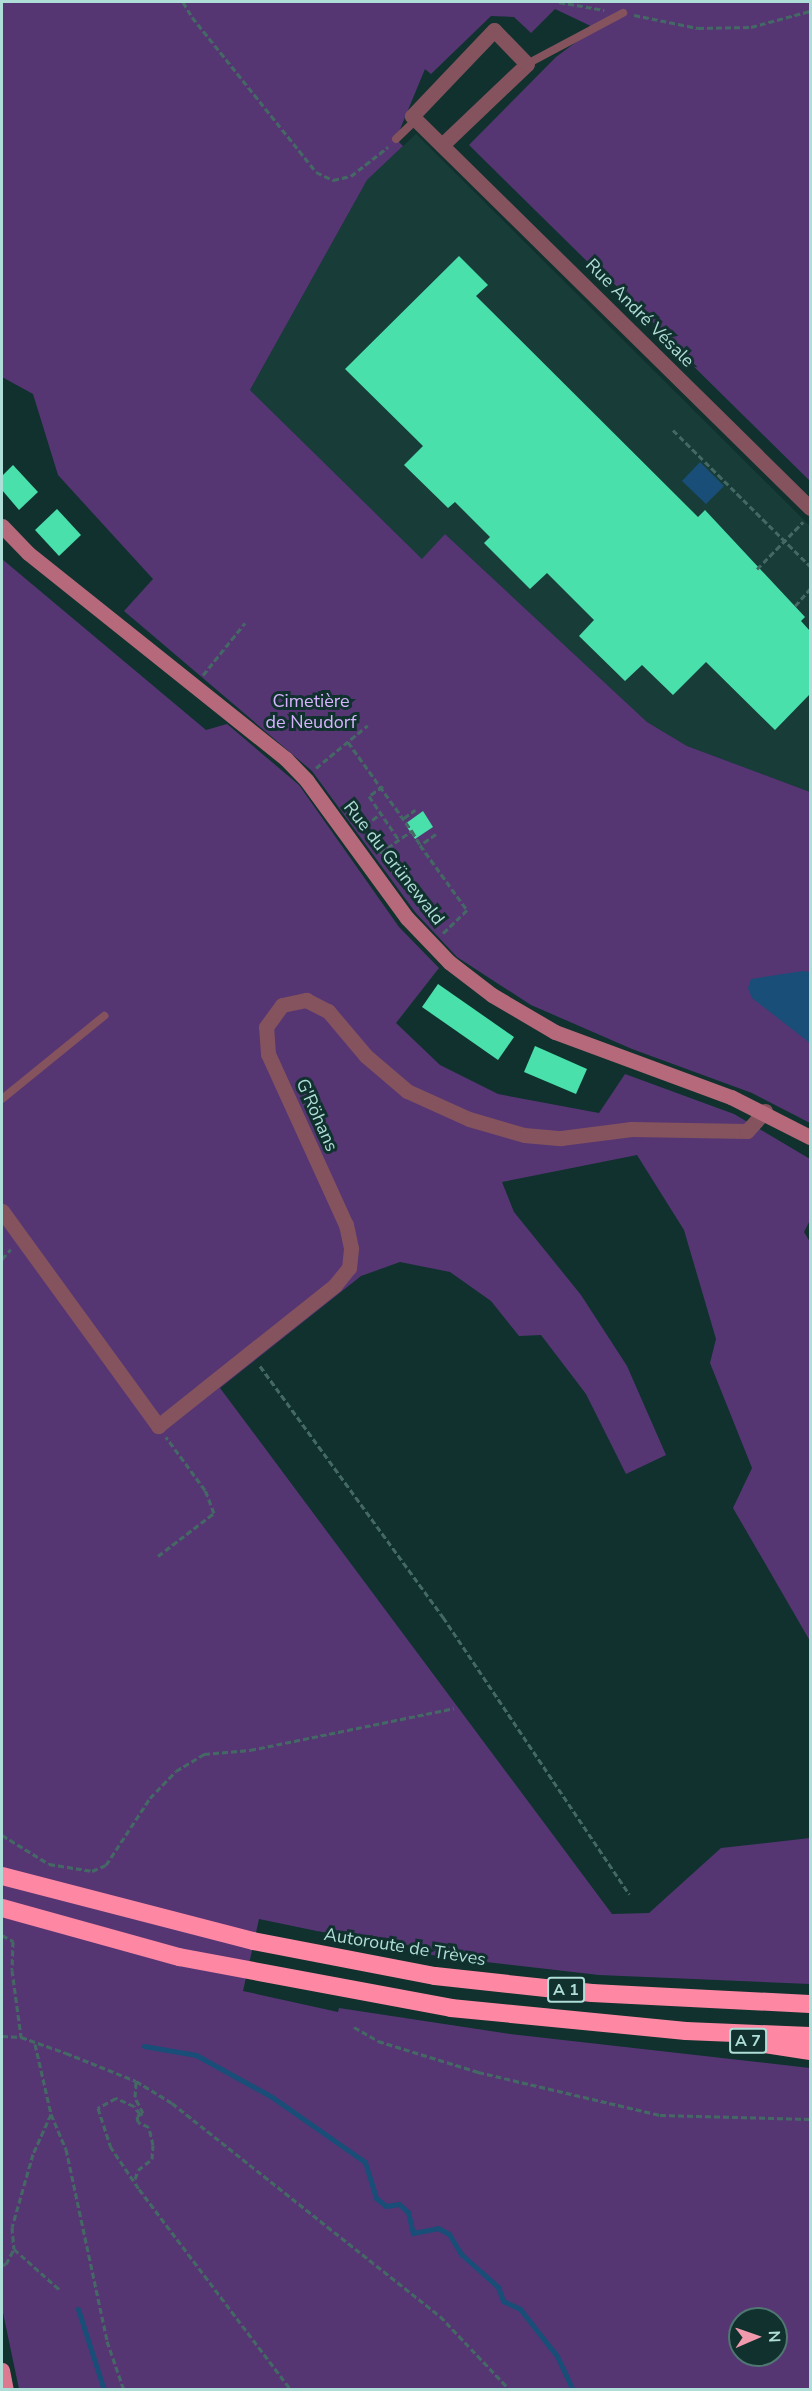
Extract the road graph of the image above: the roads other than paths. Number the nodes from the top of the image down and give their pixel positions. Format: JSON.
{"nodes":[{"id":1,"x":623,"y":13,"type":"road end"},
{"id":2,"x":527,"y":64,"type":"junction"},
{"id":3,"x":416,"y":120,"type":"junction"},
{"id":4,"x":396,"y":140,"type":"road end"},
{"id":5,"x":442,"y":145,"type":"junction"},
{"id":6,"x":810,"y":508,"type":"edge"},
{"id":7,"x":2,"y":526,"type":"edge"},
{"id":8,"x":104,"y":1016,"type":"dead end"},
{"id":9,"x":2,"y":1099,"type":"edge"},
{"id":10,"x":765,"y":1111,"type":"junction"},
{"id":11,"x":810,"y":1137,"type":"edge"},
{"id":12,"x":2,"y":1211,"type":"edge"},
{"id":13,"x":2,"y":1875,"type":"edge"},
{"id":14,"x":2,"y":1908,"type":"edge"},
{"id":15,"x":810,"y":2004,"type":"edge"},
{"id":16,"x":686,"y":2031,"type":"junction"},
{"id":17,"x":810,"y":2036,"type":"edge"},
{"id":18,"x":810,"y":2051,"type":"edge"},
{"id":19,"x":2,"y":2370,"type":"edge"},
{"id":20,"x":6,"y":2390,"type":"edge"}],
"edges":[{"from":1,"to":2,"type":"lane"},
{"from":2,"to":3,"type":"street"},
{"from":2,"to":5,"type":"street"},
{"from":3,"to":4,"type":"lane"},
{"from":3,"to":5,"type":"street","name":"Rue André Vésale"},
{"from":5,"to":6,"type":"street","name":"Rue André Vésale"},
{"from":7,"to":10,"type":"main road","name":"Rue du Grünewald"},
{"from":8,"to":9,"type":"lane"},
{"from":10,"to":11,"type":"main road","name":"Rue du Grünewald"},
{"from":10,"to":12,"type":"street","name":"G'Röhans"},
{"from":13,"to":15,"type":"highway","name":"Autoroute de Trèves","number":"A 1"},
{"from":14,"to":16,"type":"highway","number":"A 1"},
{"from":16,"to":17,"type":"highway","number":"A 1"},
{"from":16,"to":18,"type":"highway","number":"A 7"},
{"from":19,"to":20,"type":"main road"}]}
